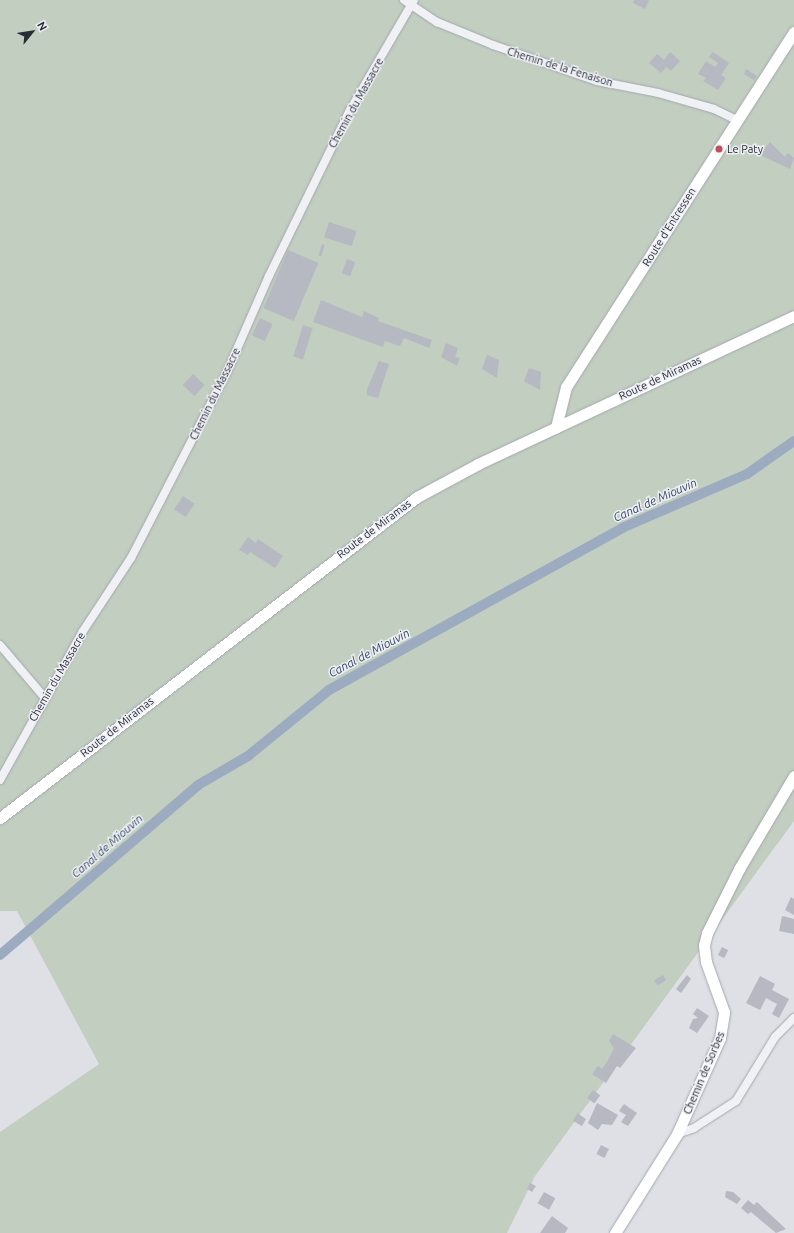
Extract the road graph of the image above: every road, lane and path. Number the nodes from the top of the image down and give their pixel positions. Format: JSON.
{"nodes":[{"id":1,"x":404,"y":0,"type":"edge"},
{"id":2,"x":413,"y":2,"type":"edge"},
{"id":3,"x":794,"y":32,"type":"edge"},
{"id":4,"x":737,"y":120,"type":"junction"},
{"id":5,"x":794,"y":316,"type":"edge"},
{"id":6,"x":556,"y":427,"type":"junction"},
{"id":7,"x":0,"y":645,"type":"edge"},
{"id":8,"x":45,"y":698,"type":"junction"},
{"id":9,"x":794,"y":776,"type":"edge"},
{"id":10,"x":0,"y":780,"type":"edge"},
{"id":11,"x":0,"y":818,"type":"edge"},
{"id":12,"x":794,"y":1018,"type":"edge"},
{"id":13,"x":677,"y":1134,"type":"junction"},
{"id":14,"x":615,"y":1233,"type":"edge"}],
"edges":[{"from":1,"to":2,"type":"street","name":"Chemin de la Fenaison"},
{"from":2,"to":4,"type":"street","name":"Chemin de la Fenaison"},
{"from":2,"to":8,"type":"street","name":"Chemin du Massacre"},
{"from":3,"to":4,"type":"main road","name":"Route d'Entressen"},
{"from":4,"to":6,"type":"main road","name":"Route d'Entressen"},
{"from":5,"to":6,"type":"main road","name":"Route de Miramas"},
{"from":6,"to":11,"type":"main road","name":"Route de Miramas"},
{"from":7,"to":8,"type":"street"},
{"from":8,"to":10,"type":"street","name":"Chemin du Massacre"},
{"from":9,"to":13,"type":"main road","name":"Chemin de Sorbes"},
{"from":12,"to":13,"type":"street"},
{"from":13,"to":14,"type":"main road","name":"Chemin de Sorbes"}]}
